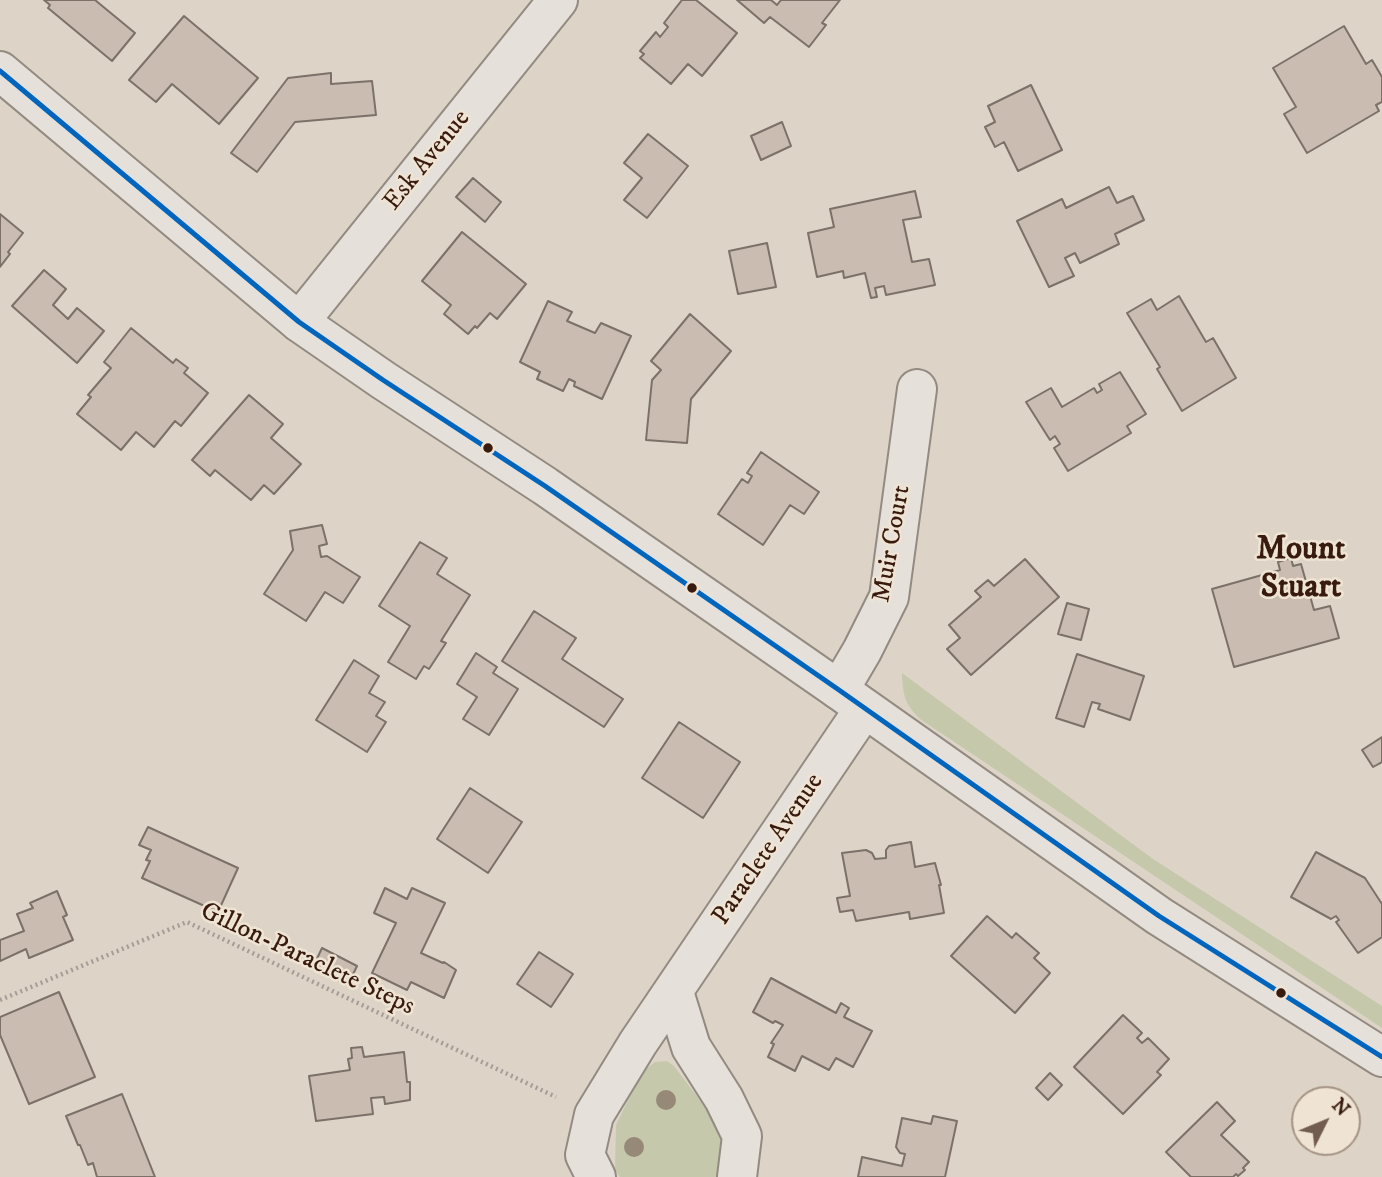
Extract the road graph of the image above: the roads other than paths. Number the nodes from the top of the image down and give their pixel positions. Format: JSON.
{"nodes":[{"id":1,"x":558,"y":0,"type":"edge"},
{"id":2,"x":0,"y":71,"type":"edge"},
{"id":3,"x":299,"y":322,"type":"junction"},
{"id":4,"x":917,"y":389,"type":"dead end"},
{"id":5,"x":852,"y":699,"type":"junction"},
{"id":6,"x":674,"y":992,"type":"junction"},
{"id":7,"x":1382,"y":1057,"type":"edge"},
{"id":8,"x":596,"y":1177,"type":"edge"},
{"id":9,"x":737,"y":1177,"type":"edge"}],
"edges":[{"from":1,"to":3,"type":"street","name":"Esk Avenue"},
{"from":2,"to":3,"type":"street"},
{"from":3,"to":5,"type":"street"},
{"from":4,"to":5,"type":"street","name":"Muir Court"},
{"from":5,"to":6,"type":"street","name":"Paraclete Avenue"},
{"from":5,"to":7,"type":"street"},
{"from":6,"to":8,"type":"street","name":"Paraclete Avenue"},
{"from":6,"to":9,"type":"street"}]}
